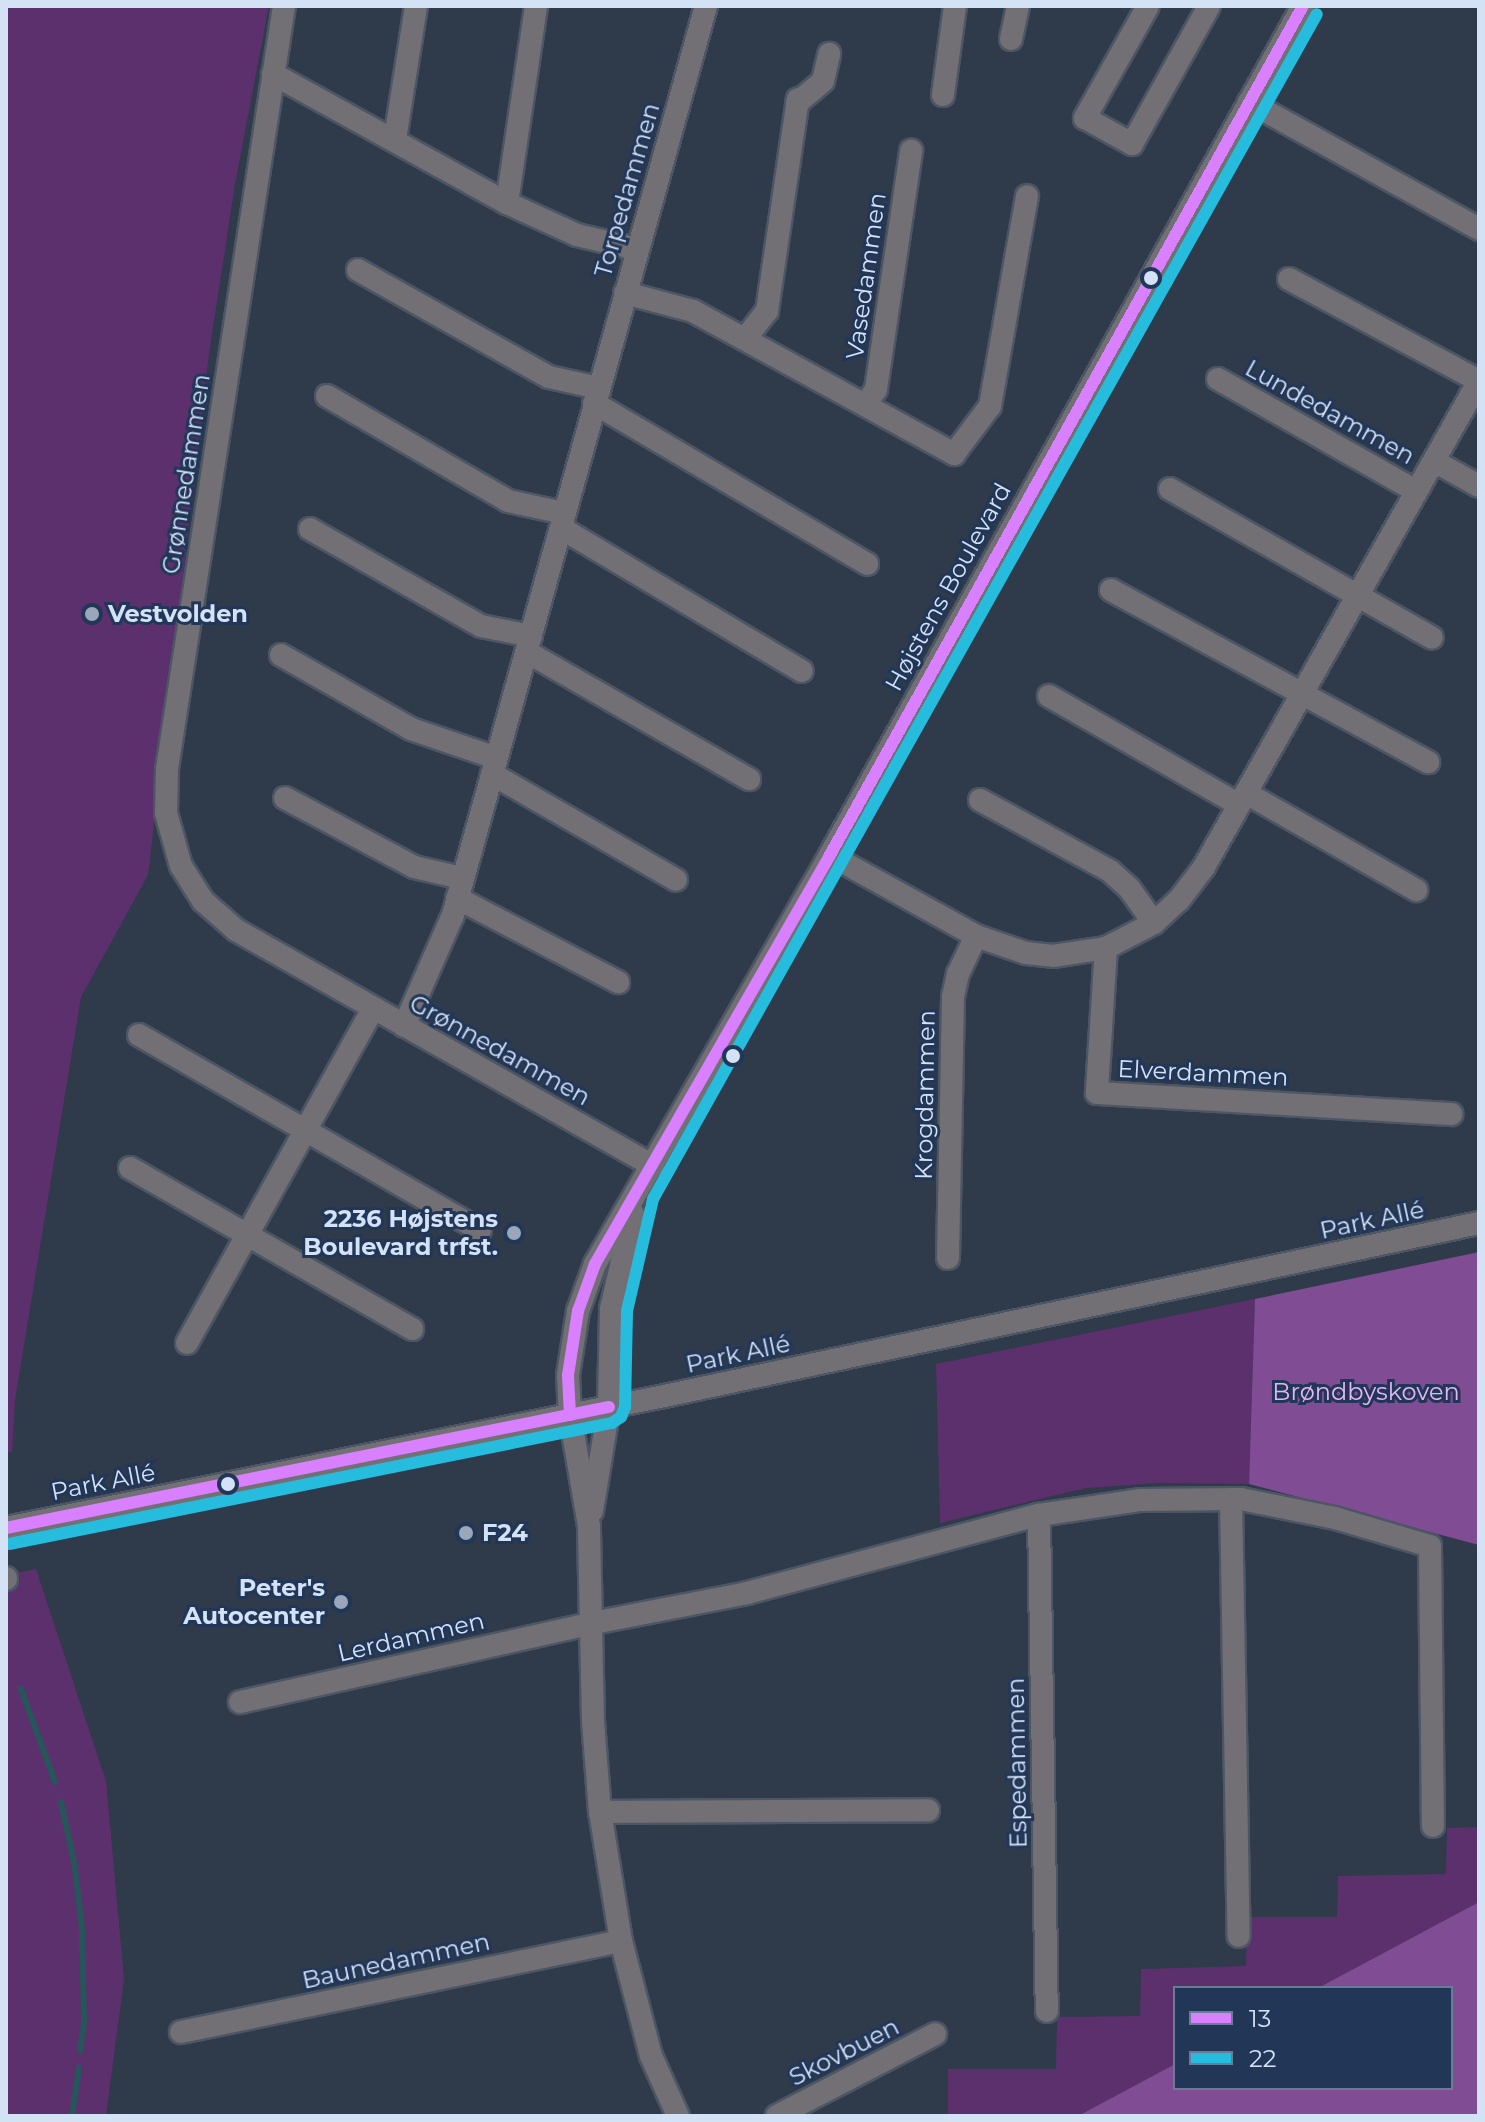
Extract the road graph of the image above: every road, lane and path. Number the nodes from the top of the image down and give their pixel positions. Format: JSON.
{"nodes":[{"id":1,"x":284,"y":6,"type":"edge"},
{"id":2,"x":416,"y":6,"type":"edge"},
{"id":3,"x":536,"y":6,"type":"edge"},
{"id":4,"x":706,"y":6,"type":"edge"},
{"id":5,"x":955,"y":6,"type":"edge"},
{"id":6,"x":1018,"y":6,"type":"edge"},
{"id":7,"x":1148,"y":6,"type":"edge"},
{"id":8,"x":1209,"y":6,"type":"edge"},
{"id":9,"x":1300,"y":7,"type":"edge"},
{"id":10,"x":1011,"y":39,"type":"dead end"},
{"id":11,"x":829,"y":54,"type":"dead end"},
{"id":12,"x":273,"y":74,"type":"junction"},
{"id":13,"x":943,"y":95,"type":"dead end"},
{"id":14,"x":1249,"y":102,"type":"junction"},
{"id":15,"x":395,"y":139,"type":"junction"},
{"id":16,"x":911,"y":151,"type":"dead end"},
{"id":17,"x":1027,"y":196,"type":"dead end"},
{"id":18,"x":507,"y":203,"type":"junction"},
{"id":19,"x":1479,"y":229,"type":"edge"},
{"id":20,"x":636,"y":249,"type":"junction"},
{"id":21,"x":358,"y":270,"type":"dead end"},
{"id":22,"x":1289,"y":279,"type":"dead end"},
{"id":23,"x":625,"y":293,"type":"junction"},
{"id":24,"x":745,"y":339,"type":"junction"},
{"id":25,"x":1218,"y":379,"type":"dead end"},
{"id":26,"x":1479,"y":381,"type":"edge"},
{"id":27,"x":327,"y":396,"type":"dead end"},
{"id":28,"x":596,"y":396,"type":"junction"},
{"id":29,"x":865,"y":405,"type":"junction"},
{"id":30,"x":1434,"y":461,"type":"junction"},
{"id":31,"x":1479,"y":486,"type":"edge"},
{"id":32,"x":1170,"y":489,"type":"dead end"},
{"id":33,"x":1416,"y":491,"type":"junction"},
{"id":34,"x":563,"y":521,"type":"junction"},
{"id":35,"x":310,"y":529,"type":"dead end"},
{"id":36,"x":867,"y":564,"type":"dead end"},
{"id":37,"x":1111,"y":590,"type":"dead end"},
{"id":38,"x":1359,"y":594,"type":"junction"},
{"id":39,"x":1432,"y":638,"type":"dead end"},
{"id":40,"x":529,"y":644,"type":"junction"},
{"id":41,"x":281,"y":655,"type":"dead end"},
{"id":42,"x":802,"y":671,"type":"dead end"},
{"id":43,"x":1302,"y":695,"type":"junction"},
{"id":44,"x":1049,"y":696,"type":"dead end"},
{"id":45,"x":1428,"y":762,"type":"dead end"},
{"id":46,"x":494,"y":766,"type":"junction"},
{"id":47,"x":749,"y":779,"type":"dead end"},
{"id":48,"x":285,"y":798,"type":"dead end"},
{"id":49,"x":1243,"y":799,"type":"junction"},
{"id":50,"x":980,"y":800,"type":"dead end"},
{"id":51,"x":830,"y":855,"type":"junction"},
{"id":52,"x":676,"y":880,"type":"dead end"},
{"id":53,"x":460,"y":888,"type":"junction"},
{"id":54,"x":1416,"y":890,"type":"dead end"},
{"id":55,"x":1154,"y":923,"type":"junction"},
{"id":56,"x":976,"y":936,"type":"junction"},
{"id":57,"x":1106,"y":948,"type":"junction"},
{"id":58,"x":618,"y":982,"type":"dead end"},
{"id":59,"x":373,"y":1009,"type":"junction"},
{"id":60,"x":404,"y":1026,"type":"junction"},
{"id":61,"x":139,"y":1035,"type":"dead end"},
{"id":62,"x":1451,"y":1114,"type":"dead end"},
{"id":63,"x":305,"y":1131,"type":"junction"},
{"id":64,"x":653,"y":1166,"type":"junction"},
{"id":65,"x":130,"y":1168,"type":"dead end"},
{"id":66,"x":638,"y":1193,"type":"junction"},
{"id":67,"x":1479,"y":1223,"type":"edge"},
{"id":68,"x":480,"y":1230,"type":"dead end"},
{"id":69,"x":247,"y":1235,"type":"junction"},
{"id":70,"x":948,"y":1258,"type":"dead end"},
{"id":71,"x":412,"y":1329,"type":"dead end"},
{"id":72,"x":187,"y":1343,"type":"dead end"},
{"id":73,"x":609,"y":1407,"type":"junction"},
{"id":74,"x":570,"y":1415,"type":"junction"},
{"id":75,"x":1231,"y":1499,"type":"junction"},
{"id":76,"x":1039,"y":1515,"type":"junction"},
{"id":77,"x":589,"y":1526,"type":"junction"},
{"id":78,"x":6,"y":1528,"type":"edge"},
{"id":79,"x":593,"y":1623,"type":"junction"},
{"id":80,"x":240,"y":1702,"type":"dead end"},
{"id":81,"x":928,"y":1810,"type":"dead end"},
{"id":82,"x":600,"y":1812,"type":"junction"},
{"id":83,"x":1433,"y":1826,"type":"dead end"},
{"id":84,"x":1239,"y":1936,"type":"dead end"},
{"id":85,"x":621,"y":1941,"type":"junction"},
{"id":86,"x":1047,"y":2011,"type":"dead end"},
{"id":87,"x":181,"y":2032,"type":"dead end"},
{"id":88,"x":935,"y":2034,"type":"dead end"},
{"id":89,"x":678,"y":2116,"type":"edge"},
{"id":90,"x":777,"y":2116,"type":"edge"}],
"edges":[{"from":1,"to":12,"type":"street","name":"Grønnedammen"},
{"from":2,"to":15,"type":"street"},
{"from":3,"to":18,"type":"street"},
{"from":4,"to":20,"type":"street","name":"Torpedammen"},
{"from":5,"to":13,"type":"street"},
{"from":6,"to":10,"type":"street"},
{"from":7,"to":8,"type":"street"},
{"from":9,"to":14,"type":"street","name":"Højstens Boulevard"},
{"from":11,"to":24,"type":"street"},
{"from":12,"to":15,"type":"street"},
{"from":12,"to":59,"type":"street","name":"Grønnedammen"},
{"from":14,"to":19,"type":"street"},
{"from":14,"to":51,"type":"street","name":"Højstens Boulevard"},
{"from":15,"to":18,"type":"street"},
{"from":16,"to":29,"type":"street","name":"Vasedammen"},
{"from":17,"to":29,"type":"street","name":"Vasedammen"},
{"from":18,"to":20,"type":"street"},
{"from":20,"to":23,"type":"street","name":"Torpedammen"},
{"from":21,"to":28,"type":"street"},
{"from":22,"to":26,"type":"street","name":"Lundedammen"},
{"from":23,"to":24,"type":"street","name":"Vasedammen"},
{"from":23,"to":28,"type":"street","name":"Torpedammen"},
{"from":24,"to":29,"type":"street","name":"Vasedammen"},
{"from":25,"to":33,"type":"street","name":"Lundedammen"},
{"from":26,"to":30,"type":"street","name":"Lundedammen"},
{"from":27,"to":34,"type":"street"},
{"from":28,"to":34,"type":"street","name":"Torpedammen"},
{"from":28,"to":36,"type":"street"},
{"from":30,"to":31,"type":"street","name":"Lundedammen"},
{"from":30,"to":33,"type":"street","name":"Lundedammen"},
{"from":32,"to":38,"type":"street"},
{"from":33,"to":38,"type":"street","name":"Lundedammen"},
{"from":34,"to":40,"type":"street","name":"Torpedammen"},
{"from":34,"to":42,"type":"street"},
{"from":35,"to":40,"type":"street"},
{"from":37,"to":43,"type":"street"},
{"from":38,"to":39,"type":"street"},
{"from":38,"to":43,"type":"street","name":"Lundedammen"},
{"from":40,"to":46,"type":"street","name":"Torpedammen"},
{"from":40,"to":47,"type":"street"},
{"from":41,"to":46,"type":"street"},
{"from":43,"to":45,"type":"street"},
{"from":43,"to":49,"type":"street","name":"Lundedammen"},
{"from":44,"to":49,"type":"street"},
{"from":46,"to":52,"type":"street"},
{"from":46,"to":53,"type":"street","name":"Torpedammen"},
{"from":48,"to":53,"type":"street"},
{"from":49,"to":54,"type":"street"},
{"from":49,"to":55,"type":"street","name":"Lundedammen"},
{"from":50,"to":55,"type":"street"},
{"from":51,"to":56,"type":"street","name":"Lundedammen"},
{"from":51,"to":64,"type":"street","name":"Højstens Boulevard"},
{"from":53,"to":58,"type":"street"},
{"from":53,"to":60,"type":"street","name":"Torpedammen"},
{"from":55,"to":57,"type":"street","name":"Lundedammen"},
{"from":56,"to":57,"type":"street","name":"Lundedammen"},
{"from":56,"to":70,"type":"street","name":"Krogdammen"},
{"from":57,"to":62,"type":"street","name":"Elverdammen"},
{"from":59,"to":60,"type":"street","name":"Grønnedammen"},
{"from":59,"to":63,"type":"street"},
{"from":60,"to":64,"type":"street","name":"Grønnedammen"},
{"from":61,"to":63,"type":"street"},
{"from":63,"to":68,"type":"street"},
{"from":63,"to":69,"type":"street"},
{"from":64,"to":66,"type":"street","name":"Højstens Boulevard"},
{"from":65,"to":69,"type":"street"},
{"from":66,"to":73,"type":"street","name":"Højstens Boulevard"},
{"from":66,"to":74,"type":"street","name":"Højstens Boulevard"},
{"from":67,"to":73,"type":"street","name":"Park Allé"},
{"from":69,"to":71,"type":"street"},
{"from":69,"to":72,"type":"street"},
{"from":73,"to":74,"type":"street","name":"Park Allé"},
{"from":73,"to":77,"type":"street"},
{"from":74,"to":77,"type":"street"},
{"from":74,"to":78,"type":"street","name":"Park Allé"},
{"from":75,"to":76,"type":"street"},
{"from":75,"to":83,"type":"street"},
{"from":75,"to":84,"type":"street"},
{"from":76,"to":79,"type":"street"},
{"from":76,"to":86,"type":"street","name":"Espedammen"},
{"from":77,"to":79,"type":"street"},
{"from":79,"to":80,"type":"street","name":"Lerdammen"},
{"from":79,"to":82,"type":"street"},
{"from":81,"to":82,"type":"street"},
{"from":82,"to":85,"type":"street"},
{"from":85,"to":87,"type":"street","name":"Baunedammen"},
{"from":85,"to":89,"type":"street"},
{"from":88,"to":90,"type":"street","name":"Skovbuen"}]}
